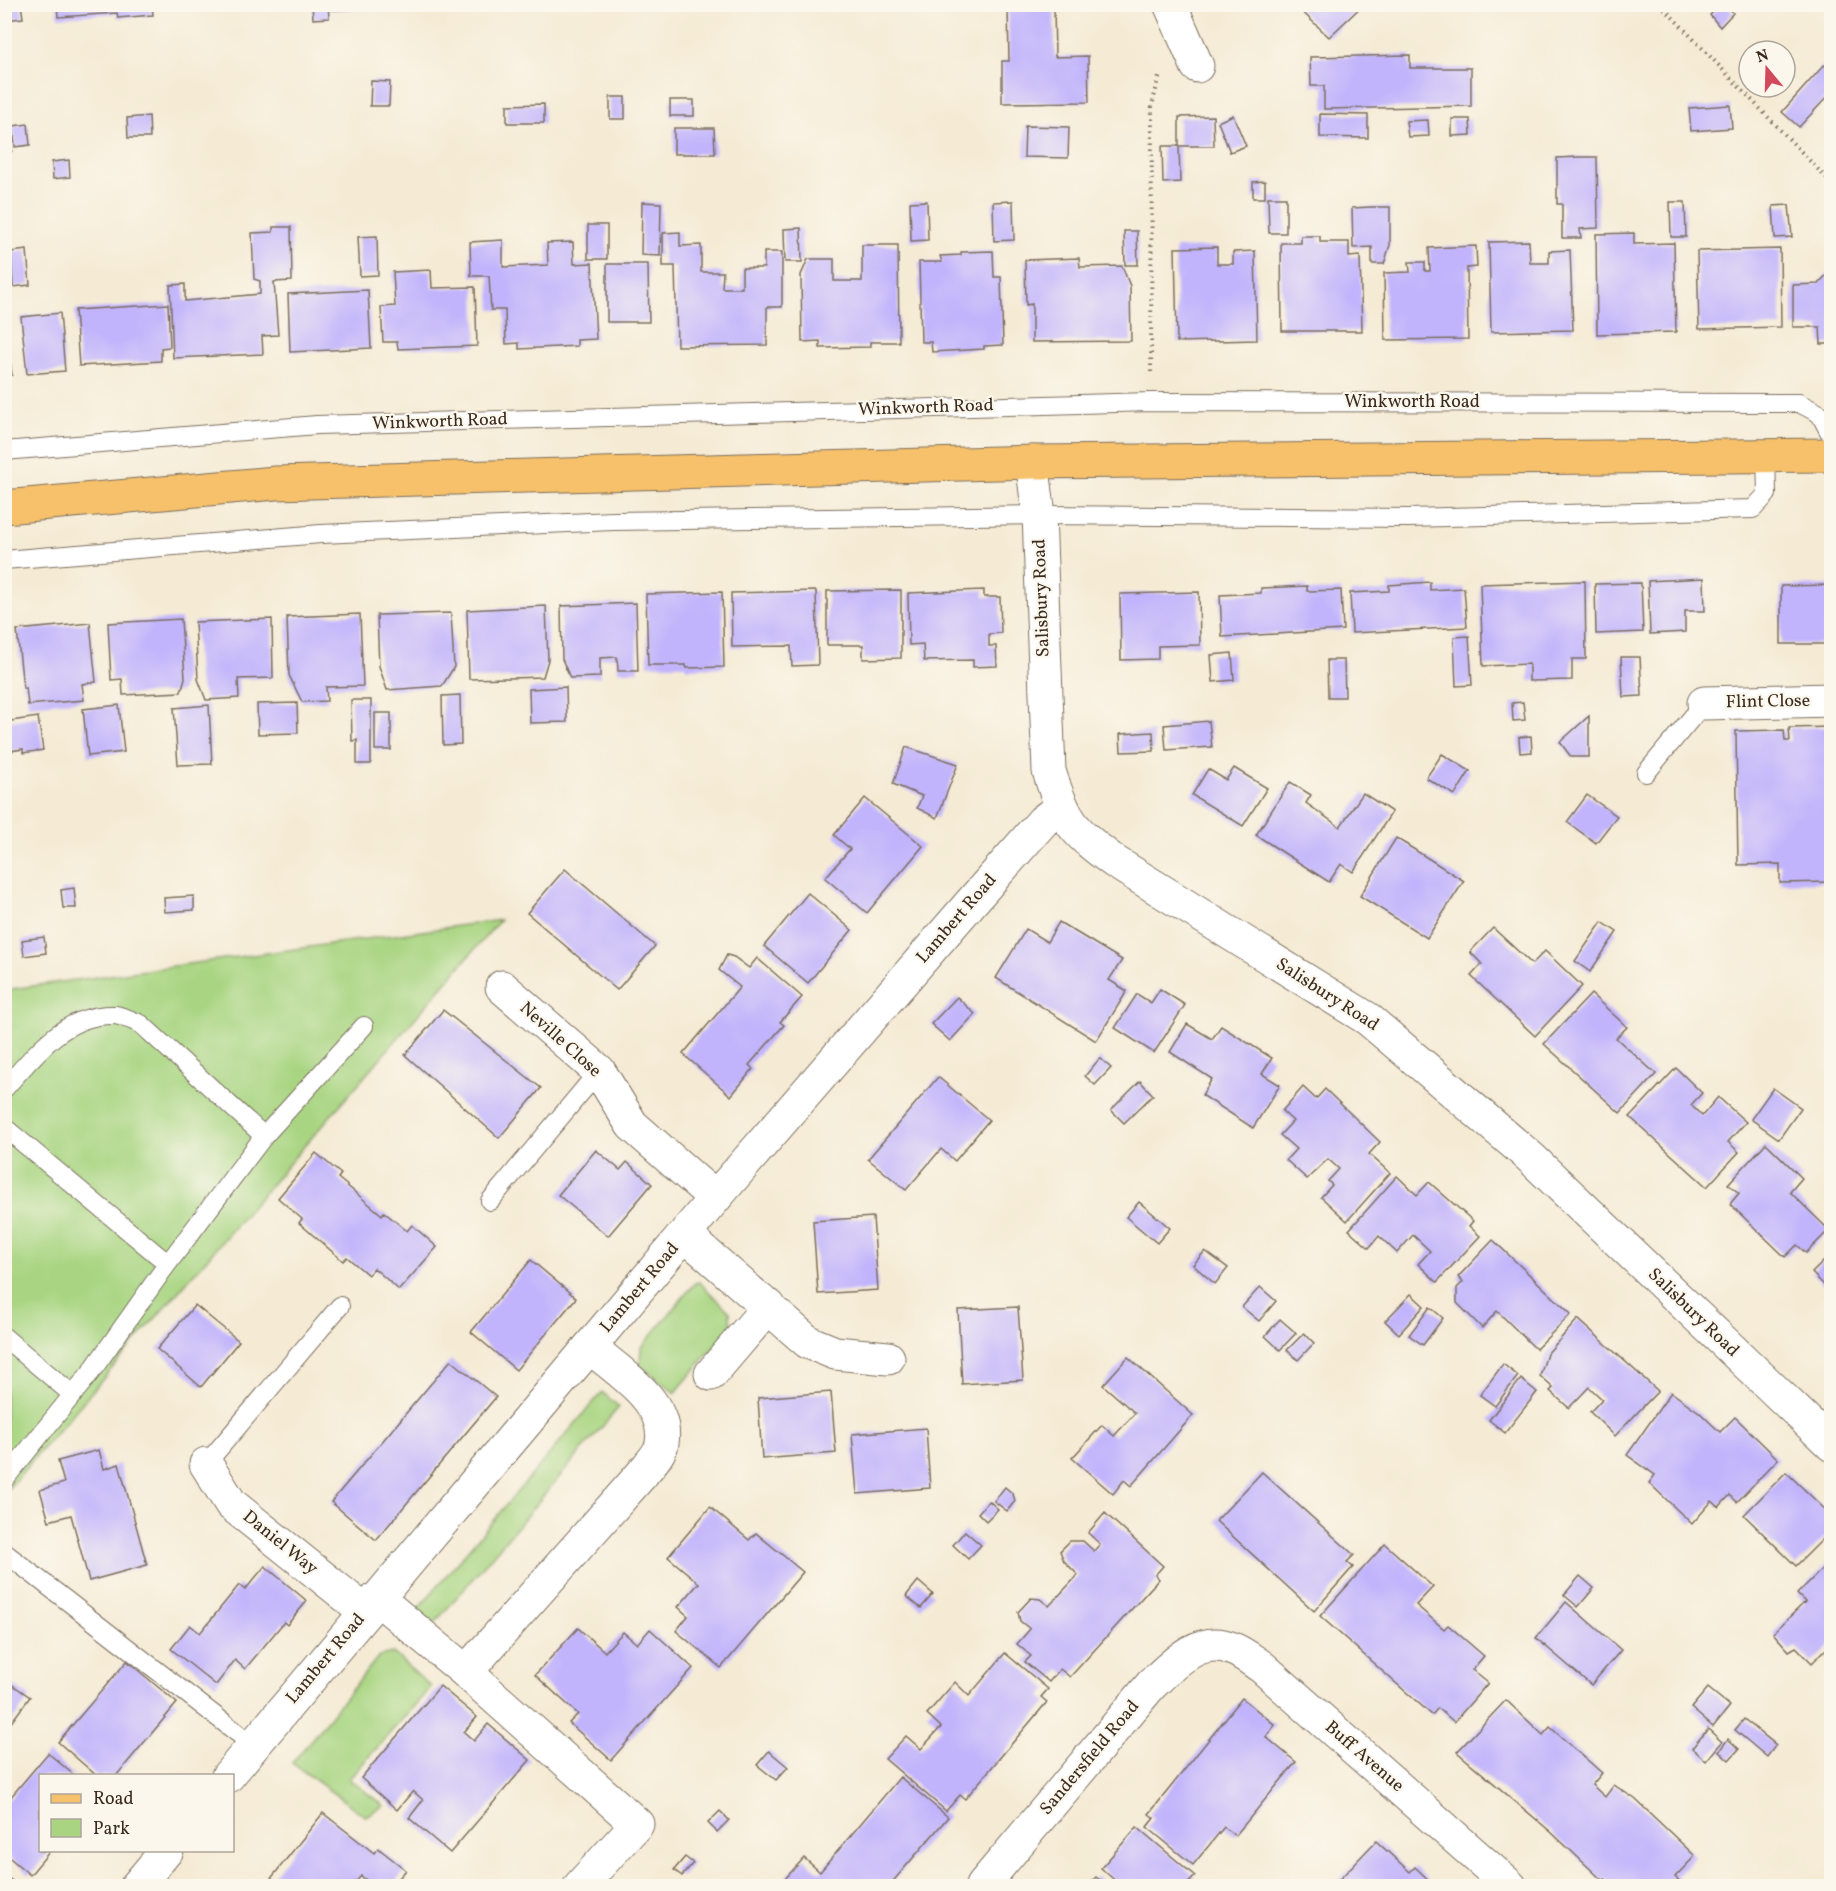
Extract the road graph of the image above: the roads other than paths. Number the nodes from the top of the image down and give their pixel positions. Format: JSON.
{"nodes":[{"id":1,"x":1170,"y":4,"type":"edge"},
{"id":2,"x":1197,"y":66,"type":"dead end"},
{"id":3,"x":1832,"y":437,"type":"edge"},
{"id":4,"x":4,"y":451,"type":"edge"},
{"id":5,"x":1766,"y":454,"type":"junction"},
{"id":6,"x":1832,"y":455,"type":"edge"},
{"id":7,"x":1032,"y":462,"type":"junction"},
{"id":8,"x":4,"y":507,"type":"edge"},
{"id":9,"x":1039,"y":515,"type":"junction"},
{"id":10,"x":4,"y":560,"type":"edge"},
{"id":11,"x":1832,"y":700,"type":"edge"},
{"id":12,"x":1704,"y":703,"type":"joint"},
{"id":13,"x":1646,"y":773,"type":"dead end"},
{"id":14,"x":1060,"y":808,"type":"junction"},
{"id":15,"x":502,"y":987,"type":"dead end"},
{"id":16,"x":364,"y":1026,"type":"dead end"},
{"id":17,"x":599,"y":1071,"type":"junction"},
{"id":18,"x":4,"y":1089,"type":"edge"},
{"id":19,"x":4,"y":1127,"type":"edge"},
{"id":20,"x":264,"y":1136,"type":"junction"},
{"id":21,"x":715,"y":1198,"type":"junction"},
{"id":22,"x":490,"y":1201,"type":"dead end"},
{"id":23,"x":685,"y":1235,"type":"junction"},
{"id":24,"x":167,"y":1263,"type":"junction"},
{"id":25,"x":340,"y":1306,"type":"dead end"},
{"id":26,"x":769,"y":1306,"type":"junction"},
{"id":27,"x":4,"y":1337,"type":"edge"},
{"id":28,"x":590,"y":1347,"type":"junction"},
{"id":29,"x":888,"y":1358,"type":"dead end"},
{"id":30,"x":711,"y":1374,"type":"dead end"},
{"id":31,"x":73,"y":1395,"type":"junction"},
{"id":32,"x":1832,"y":1445,"type":"edge"},
{"id":33,"x":206,"y":1464,"type":"joint"},
{"id":34,"x":4,"y":1480,"type":"edge"},
{"id":35,"x":4,"y":1552,"type":"edge"},
{"id":36,"x":372,"y":1605,"type":"junction"},
{"id":37,"x":1209,"y":1644,"type":"joint"},
{"id":38,"x":466,"y":1672,"type":"junction"},
{"id":39,"x":253,"y":1745,"type":"junction"},
{"id":40,"x":230,"y":1774,"type":"edge"},
{"id":41,"x":165,"y":1852,"type":"edge"},
{"id":42,"x":137,"y":1887,"type":"edge"},
{"id":43,"x":580,"y":1887,"type":"edge"},
{"id":44,"x":982,"y":1887,"type":"edge"},
{"id":45,"x":1510,"y":1887,"type":"edge"}],
"edges":[{"from":1,"to":2,"type":"street"},
{"from":3,"to":4,"type":"lane","name":"Winkworth Road"},
{"from":5,"to":6,"type":"main road"},
{"from":5,"to":7,"type":"main road"},
{"from":5,"to":9,"type":"lane"},
{"from":7,"to":8,"type":"main road"},
{"from":7,"to":9,"type":"street","name":"Salisbury Road"},
{"from":9,"to":10,"type":"lane"},
{"from":9,"to":14,"type":"street","name":"Salisbury Road"},
{"from":11,"to":12,"type":"street","name":"Flint Close"},
{"from":12,"to":13,"type":"lane"},
{"from":14,"to":21,"type":"street","name":"Lambert Road"},
{"from":14,"to":32,"type":"street","name":"Salisbury Road"},
{"from":15,"to":17,"type":"street","name":"Neville Close"},
{"from":16,"to":20,"type":"lane"},
{"from":17,"to":21,"type":"street","name":"Neville Close"},
{"from":17,"to":22,"type":"lane"},
{"from":18,"to":20,"type":"lane"},
{"from":19,"to":24,"type":"lane"},
{"from":20,"to":24,"type":"lane"},
{"from":21,"to":23,"type":"street","name":"Lambert Road"},
{"from":23,"to":26,"type":"street"},
{"from":23,"to":28,"type":"street","name":"Lambert Road"},
{"from":24,"to":31,"type":"lane"},
{"from":25,"to":33,"type":"lane"},
{"from":26,"to":29,"type":"street"},
{"from":26,"to":30,"type":"street"},
{"from":27,"to":31,"type":"lane"},
{"from":28,"to":36,"type":"street","name":"Lambert Road"},
{"from":28,"to":38,"type":"street"},
{"from":31,"to":34,"type":"lane"},
{"from":33,"to":36,"type":"street","name":"Daniel Way"},
{"from":35,"to":39,"type":"lane"},
{"from":36,"to":38,"type":"street","name":"Daniel Way"},
{"from":36,"to":39,"type":"street","name":"Lambert Road"},
{"from":37,"to":44,"type":"street","name":"Sandersfield Road"},
{"from":37,"to":45,"type":"street","name":"Buff Avenue"},
{"from":38,"to":43,"type":"street","name":"Daniel Way"},
{"from":39,"to":40,"type":"street","name":"Lambert Road"},
{"from":41,"to":42,"type":"street"}]}
